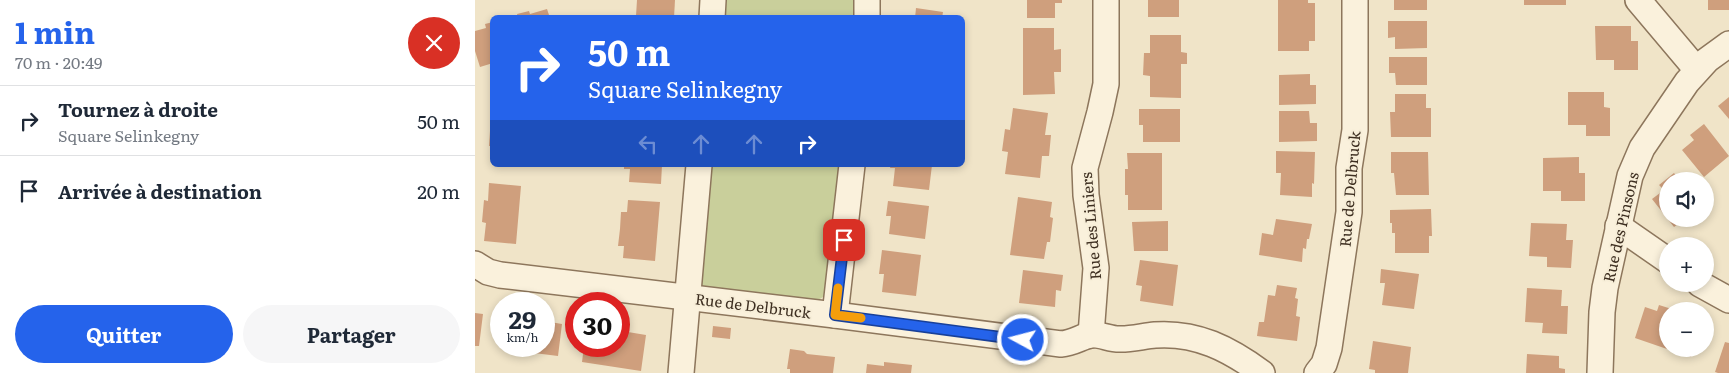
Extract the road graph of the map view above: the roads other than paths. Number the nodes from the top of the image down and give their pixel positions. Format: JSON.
{"nodes":[{"id":1,"x":713,"y":0,"type":"edge"},
{"id":2,"x":867,"y":0,"type":"edge"},
{"id":3,"x":1106,"y":0,"type":"edge"},
{"id":4,"x":1355,"y":0,"type":"edge"},
{"id":5,"x":1638,"y":0,"type":"edge"},
{"id":6,"x":712,"y":15,"type":"edge"},
{"id":7,"x":867,"y":15,"type":"edge"},
{"id":8,"x":1729,"y":44,"type":"edge"},
{"id":9,"x":1697,"y":70,"type":"junction"},
{"id":10,"x":699,"y":167,"type":"edge"},
{"id":11,"x":853,"y":167,"type":"edge"},
{"id":12,"x":1618,"y":226,"type":"junction"},
{"id":13,"x":1659,"y":254,"type":"edge"},
{"id":14,"x":475,"y":264,"type":"edge"},
{"id":15,"x":1714,"y":292,"type":"edge"},
{"id":16,"x":687,"y":298,"type":"junction"},
{"id":17,"x":1729,"y":300,"type":"edge"},
{"id":18,"x":835,"y":315,"type":"junction"},
{"id":19,"x":1091,"y":335,"type":"junction"},
{"id":20,"x":681,"y":373,"type":"edge"},
{"id":21,"x":1262,"y":373,"type":"edge"},
{"id":22,"x":1317,"y":373,"type":"edge"},
{"id":23,"x":1600,"y":373,"type":"edge"}],
"edges":[{"from":1,"to":6,"type":"street"},
{"from":2,"to":7,"type":"street"},
{"from":3,"to":19,"type":"street","name":"Rue des Liniers"},
{"from":4,"to":22,"type":"street","name":"Rue de Delbruck"},
{"from":5,"to":9,"type":"street"},
{"from":8,"to":9,"type":"street","name":"Rue des Pinsons"},
{"from":9,"to":12,"type":"street","name":"Rue des Pinsons"},
{"from":10,"to":16,"type":"street"},
{"from":11,"to":18,"type":"street"},
{"from":12,"to":13,"type":"street"},
{"from":12,"to":23,"type":"street","name":"Rue des Pinsons"},
{"from":14,"to":16,"type":"street","name":"Rue de Delbruck"},
{"from":15,"to":17,"type":"street"},
{"from":16,"to":18,"type":"street","name":"Rue de Delbruck"},
{"from":16,"to":20,"type":"street"},
{"from":18,"to":19,"type":"street","name":"Rue de Delbruck"},
{"from":19,"to":21,"type":"street","name":"Rue de Delbruck"}]}
